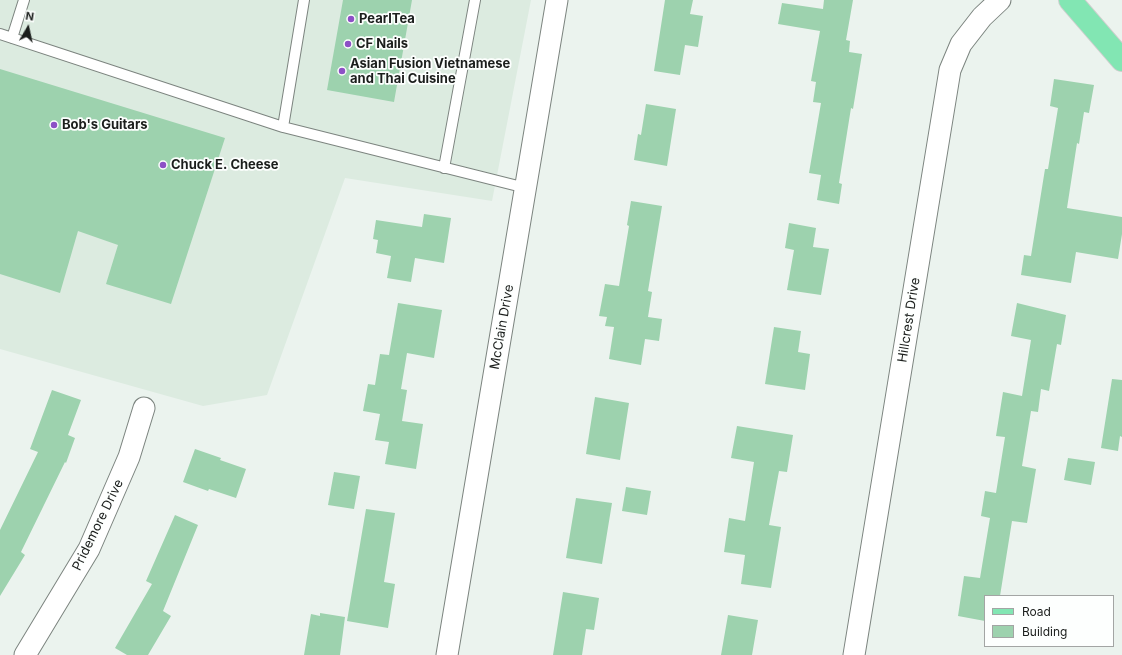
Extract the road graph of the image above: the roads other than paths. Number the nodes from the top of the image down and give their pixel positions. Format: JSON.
{"nodes":[{"id":1,"x":24,"y":0,"type":"edge"},
{"id":2,"x":304,"y":0,"type":"edge"},
{"id":3,"x":475,"y":0,"type":"edge"},
{"id":4,"x":558,"y":0,"type":"edge"},
{"id":5,"x":1000,"y":0,"type":"edge"},
{"id":6,"x":1070,"y":0,"type":"edge"},
{"id":7,"x":0,"y":34,"type":"edge"},
{"id":8,"x":12,"y":38,"type":"junction"},
{"id":9,"x":1122,"y":60,"type":"edge"},
{"id":10,"x":283,"y":127,"type":"junction"},
{"id":11,"x":444,"y":168,"type":"junction"},
{"id":12,"x":526,"y":188,"type":"junction"},
{"id":13,"x":144,"y":408,"type":"dead end"},
{"id":14,"x":25,"y":655,"type":"edge"},
{"id":15,"x":447,"y":655,"type":"edge"},
{"id":16,"x":854,"y":655,"type":"edge"}],
"edges":[{"from":1,"to":8,"type":"lane"},
{"from":2,"to":10,"type":"lane"},
{"from":3,"to":11,"type":"lane"},
{"from":4,"to":12,"type":"street","name":"McClain Drive"},
{"from":5,"to":16,"type":"street","name":"Hillcrest Drive"},
{"from":6,"to":9,"type":"main road"},
{"from":7,"to":8,"type":"lane"},
{"from":8,"to":10,"type":"lane"},
{"from":10,"to":11,"type":"lane"},
{"from":11,"to":12,"type":"lane"},
{"from":12,"to":15,"type":"street","name":"McClain Drive"},
{"from":13,"to":14,"type":"street","name":"Pridemore Drive"}]}
